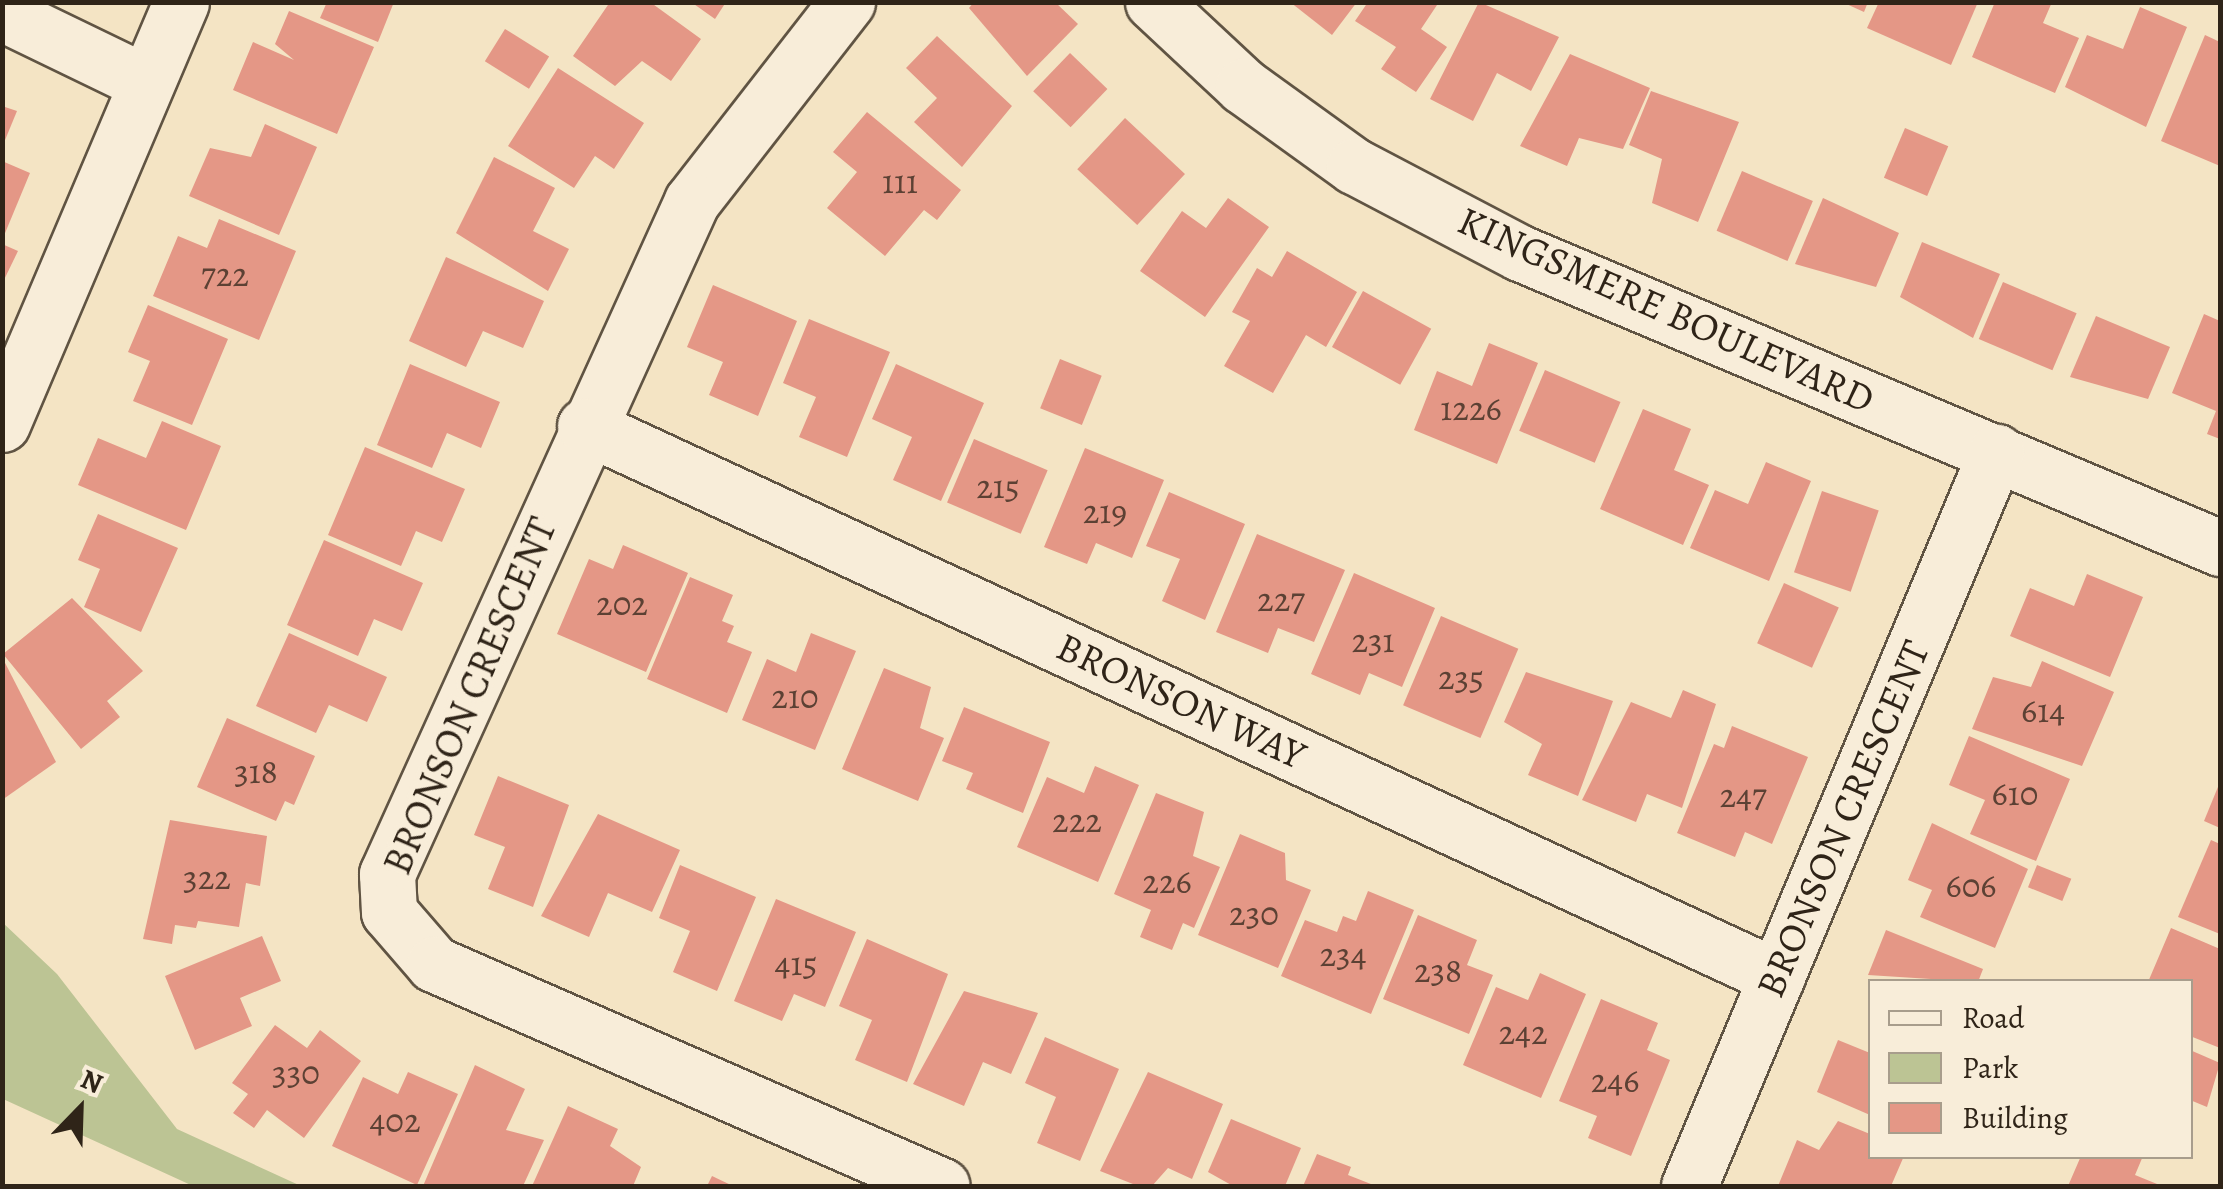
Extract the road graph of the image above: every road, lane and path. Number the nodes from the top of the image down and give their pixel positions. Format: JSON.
{"nodes":[{"id":1,"x":180,"y":2,"type":"edge"},
{"id":2,"x":847,"y":2,"type":"edge"},
{"id":3,"x":1153,"y":2,"type":"edge"},
{"id":4,"x":2,"y":13,"type":"edge"},
{"id":5,"x":145,"y":82,"type":"junction"},
{"id":6,"x":2,"y":424,"type":"edge"},
{"id":7,"x":585,"y":426,"type":"junction"},
{"id":8,"x":1996,"y":452,"type":"junction"},
{"id":9,"x":2220,"y":548,"type":"edge"},
{"id":10,"x":1777,"y":977,"type":"junction"},
{"id":11,"x":942,"y":1186,"type":"edge"},
{"id":12,"x":1689,"y":1186,"type":"edge"}],
"edges":[{"from":1,"to":5,"type":"street"},
{"from":2,"to":7,"type":"street","name":"BRONSON CRESCENT"},
{"from":3,"to":8,"type":"street","name":"KINGSMERE BOULEVARD"},
{"from":4,"to":5,"type":"street"},
{"from":5,"to":6,"type":"street"},
{"from":7,"to":10,"type":"street","name":"BRONSON WAY"},
{"from":7,"to":11,"type":"street","name":"BRONSON CRESCENT"},
{"from":8,"to":9,"type":"street","name":"KINGSMERE BOULEVARD"},
{"from":8,"to":10,"type":"street","name":"BRONSON CRESCENT"},
{"from":10,"to":12,"type":"street","name":"BRONSON CRESCENT"}]}
